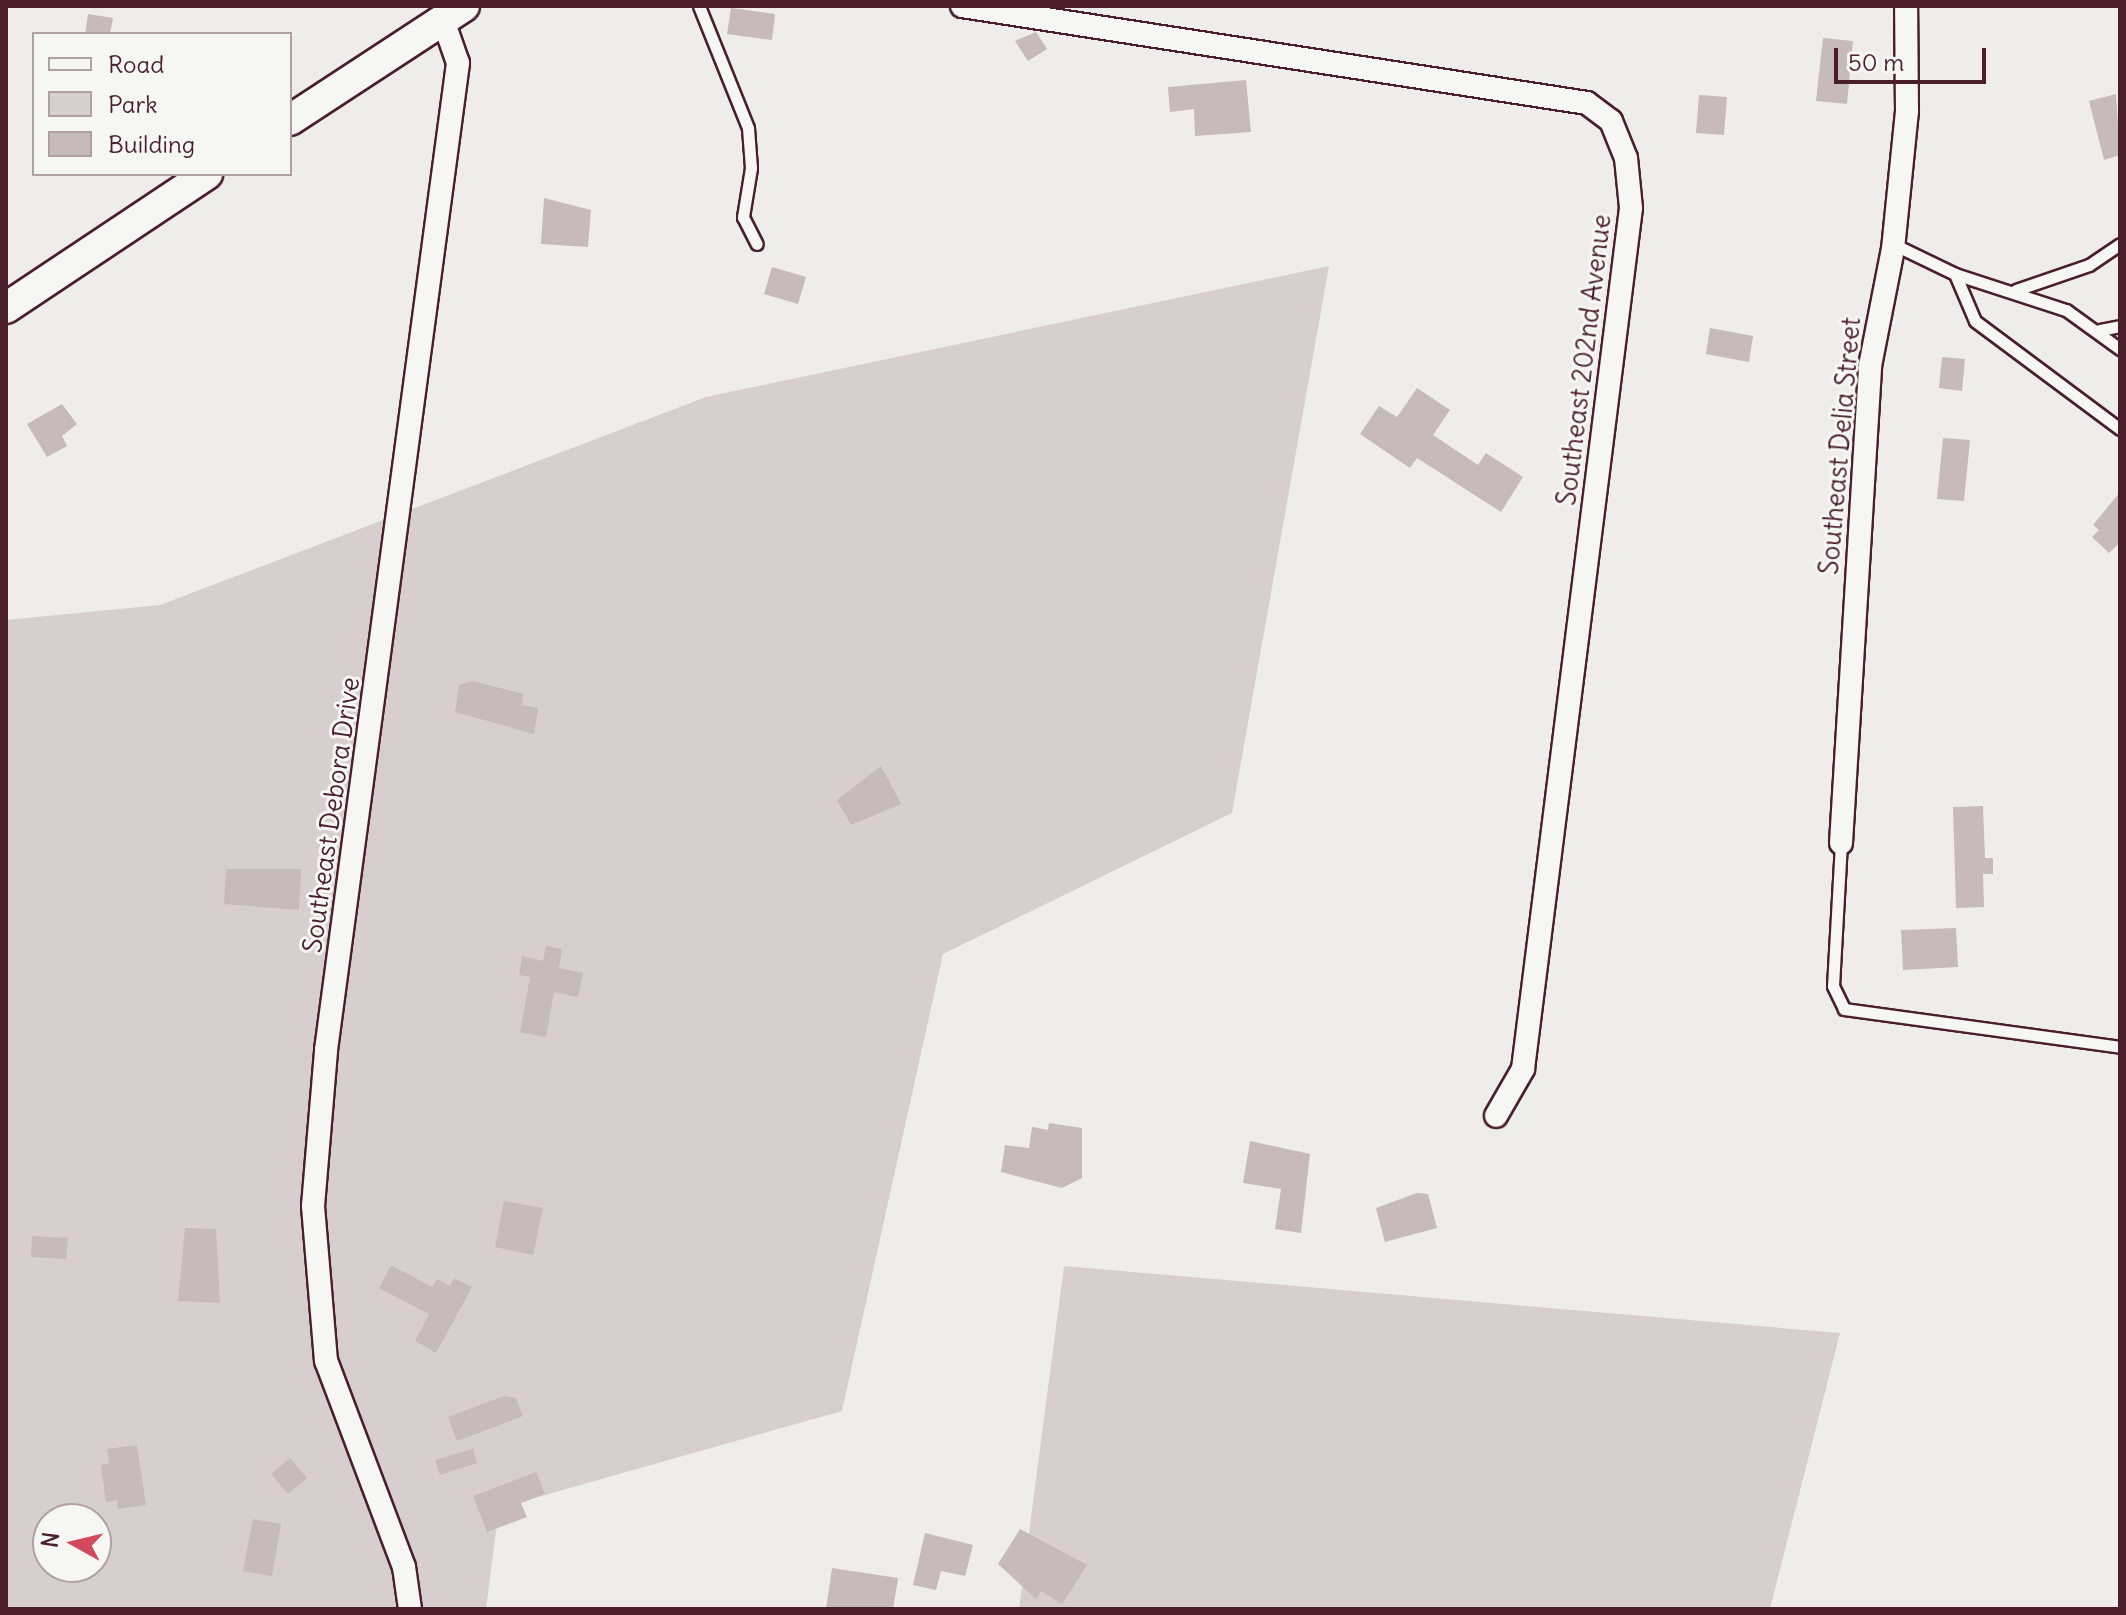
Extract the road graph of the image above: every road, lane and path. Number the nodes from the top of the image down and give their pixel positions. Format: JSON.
{"nodes":[{"id":1,"x":699,"y":6,"type":"edge"},
{"id":2,"x":962,"y":6,"type":"edge"},
{"id":3,"x":1906,"y":6,"type":"edge"},
{"id":4,"x":454,"y":13,"type":"edge"},
{"id":5,"x":292,"y":119,"type":"edge"},
{"id":6,"x":204,"y":176,"type":"edge"},
{"id":7,"x":757,"y":244,"type":"dead end"},
{"id":8,"x":1893,"y":244,"type":"junction"},
{"id":9,"x":2120,"y":244,"type":"edge"},
{"id":10,"x":1955,"y":274,"type":"junction"},
{"id":11,"x":2016,"y":290,"type":"junction"},
{"id":12,"x":6,"y":308,"type":"edge"},
{"id":13,"x":2120,"y":326,"type":"edge"},
{"id":14,"x":2100,"y":330,"type":"junction"},
{"id":15,"x":2120,"y":349,"type":"edge"},
{"id":16,"x":2120,"y":429,"type":"edge"},
{"id":17,"x":1841,"y":843,"type":"joint"},
{"id":18,"x":2120,"y":1047,"type":"edge"},
{"id":19,"x":1496,"y":1116,"type":"dead end"},
{"id":20,"x":410,"y":1609,"type":"edge"}],
"edges":[{"from":1,"to":7,"type":"lane"},
{"from":2,"to":19,"type":"street","name":"Southeast 202nd Avenue"},
{"from":3,"to":8,"type":"street","name":"Southeast Delia Street"},
{"from":4,"to":5,"type":"main road"},
{"from":4,"to":20,"type":"street","name":"Southeast Debora Drive"},
{"from":6,"to":12,"type":"main road"},
{"from":8,"to":10,"type":"lane"},
{"from":8,"to":17,"type":"street","name":"Southeast Delia Street"},
{"from":9,"to":11,"type":"lane"},
{"from":10,"to":11,"type":"lane"},
{"from":10,"to":16,"type":"lane"},
{"from":11,"to":14,"type":"lane"},
{"from":13,"to":14,"type":"lane"},
{"from":14,"to":15,"type":"lane"},
{"from":17,"to":18,"type":"lane"}]}
